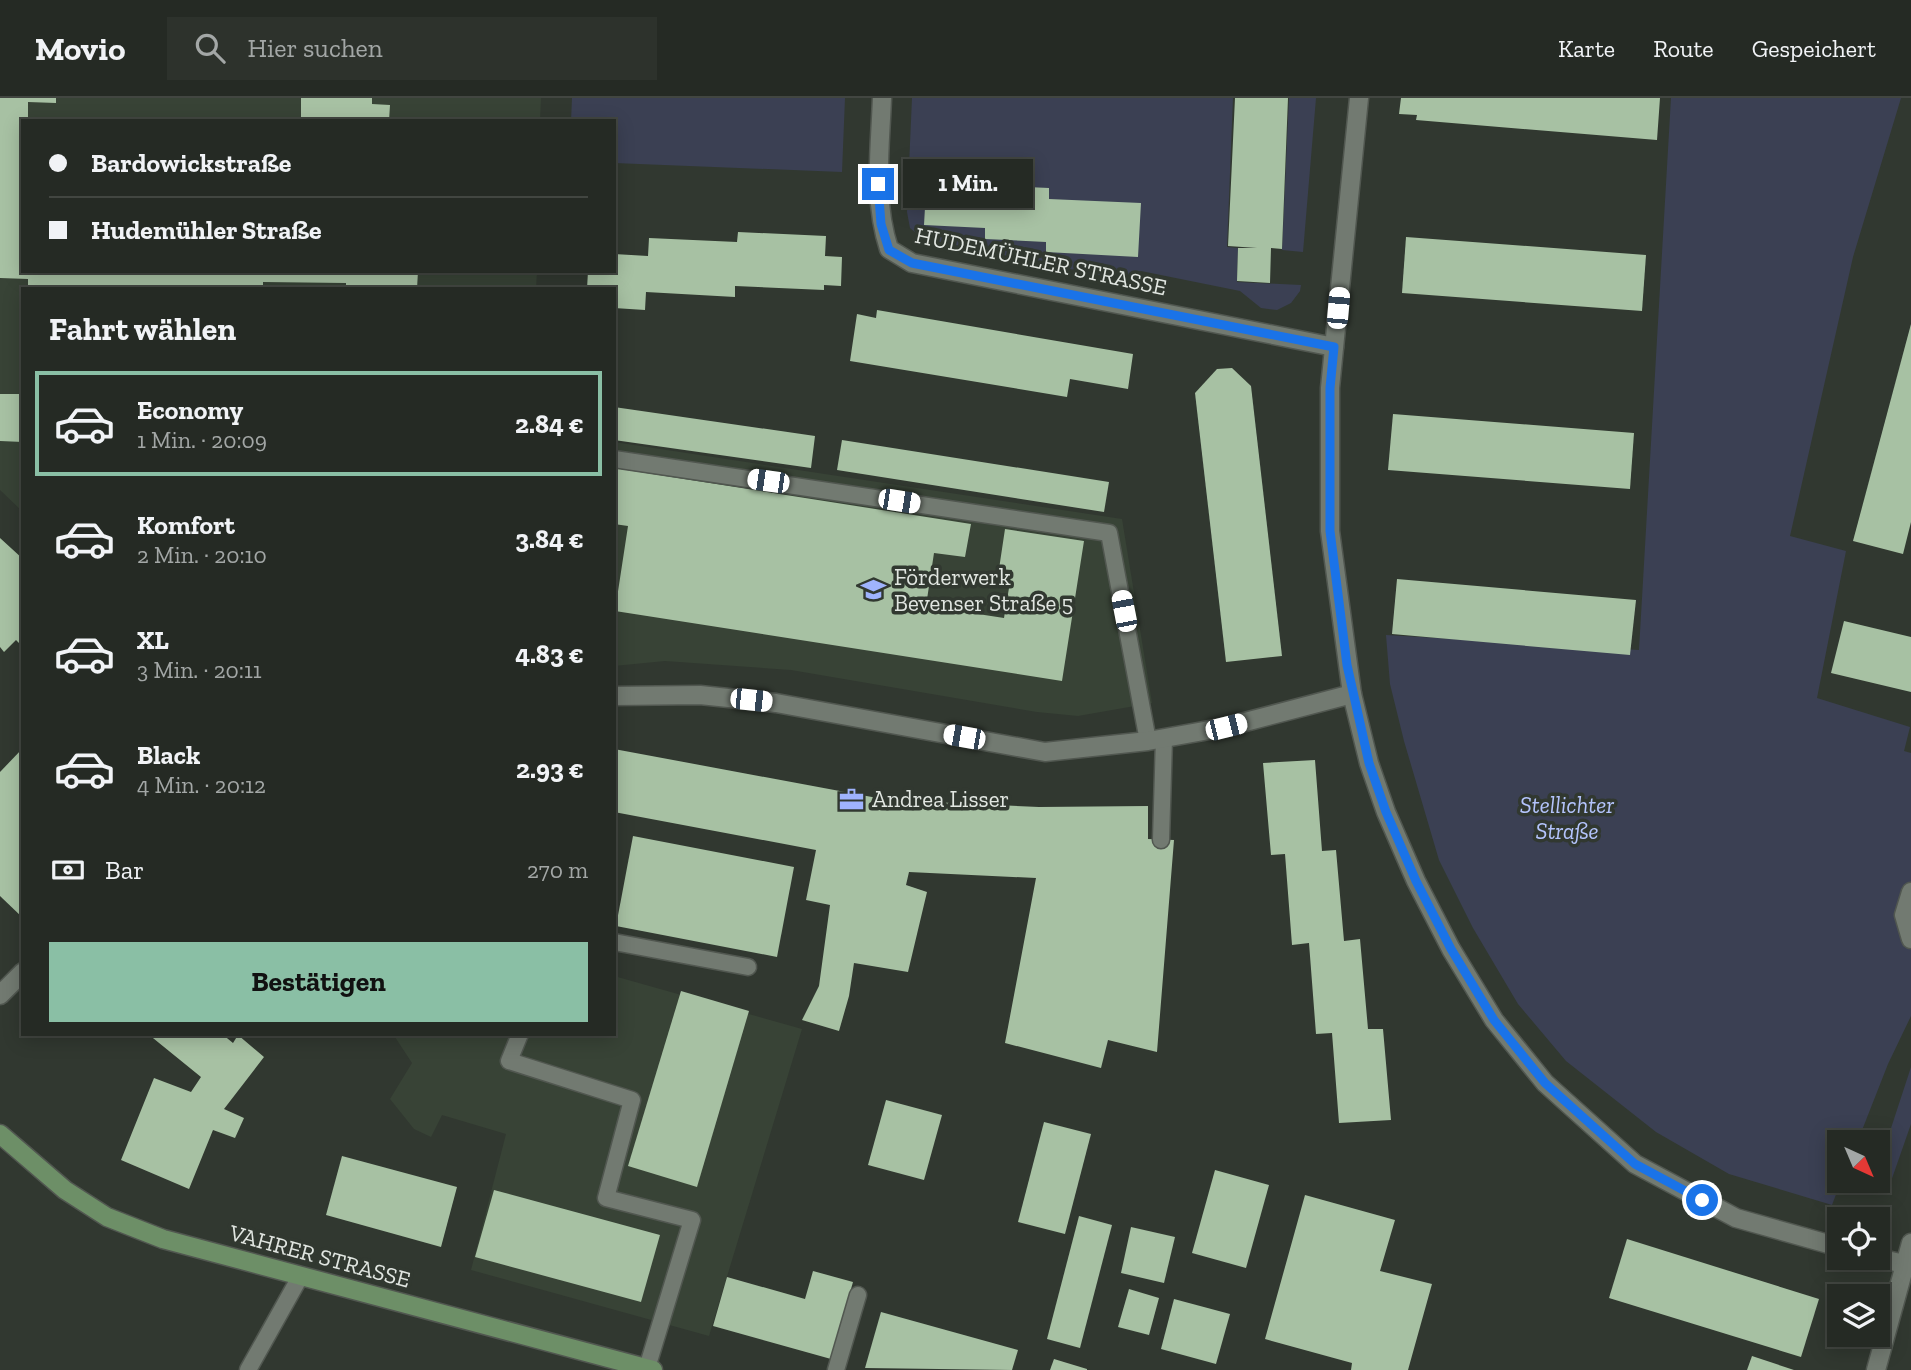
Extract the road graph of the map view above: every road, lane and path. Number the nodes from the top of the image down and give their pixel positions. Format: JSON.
{"nodes":[{"id":1,"x":882,"y":98,"type":"edge"},
{"id":2,"x":1359,"y":98,"type":"edge"},
{"id":3,"x":1334,"y":347,"type":"junction"},
{"id":4,"x":616,"y":460,"type":"edge"},
{"id":5,"x":1352,"y":694,"type":"junction"},
{"id":6,"x":616,"y":696,"type":"edge"},
{"id":7,"x":1156,"y":740,"type":"junction"},
{"id":8,"x":1161,"y":840,"type":"dead end"},
{"id":9,"x":1911,"y":892,"type":"edge"},
{"id":10,"x":1911,"y":939,"type":"edge"},
{"id":11,"x":616,"y":942,"type":"edge"},
{"id":12,"x":748,"y":967,"type":"dead end"},
{"id":13,"x":21,"y":974,"type":"edge"},
{"id":14,"x":0,"y":995,"type":"edge"},
{"id":15,"x":519,"y":1036,"type":"edge"},
{"id":16,"x":0,"y":1134,"type":"edge"},
{"id":17,"x":1911,"y":1243,"type":"edge"},
{"id":18,"x":1827,"y":1244,"type":"edge"},
{"id":19,"x":1890,"y":1261,"type":"edge"},
{"id":20,"x":1904,"y":1265,"type":"junction"},
{"id":21,"x":300,"y":1277,"type":"junction"},
{"id":22,"x":858,"y":1296,"type":"dead end"},
{"id":23,"x":650,"y":1369,"type":"edge"},
{"id":24,"x":248,"y":1370,"type":"edge"},
{"id":25,"x":836,"y":1370,"type":"edge"},
{"id":26,"x":1876,"y":1370,"type":"edge"}],
"edges":[{"from":1,"to":3,"type":"street","name":"HUDEMÜHLER STRASSE"},
{"from":2,"to":3,"type":"street"},
{"from":3,"to":5,"type":"street"},
{"from":4,"to":7,"type":"lane"},
{"from":5,"to":7,"type":"street"},
{"from":5,"to":18,"type":"street"},
{"from":6,"to":7,"type":"street"},
{"from":7,"to":8,"type":"lane"},
{"from":9,"to":10,"type":"street"},
{"from":11,"to":12,"type":"lane"},
{"from":13,"to":14,"type":"street"},
{"from":15,"to":23,"type":"lane"},
{"from":16,"to":21,"type":"main road","name":"VAHRER STRASSE"},
{"from":17,"to":20,"type":"street"},
{"from":19,"to":20,"type":"street"},
{"from":20,"to":26,"type":"street"},
{"from":21,"to":23,"type":"main road","name":"VAHRER STRASSE"},
{"from":21,"to":24,"type":"lane"},
{"from":22,"to":25,"type":"lane"}]}
